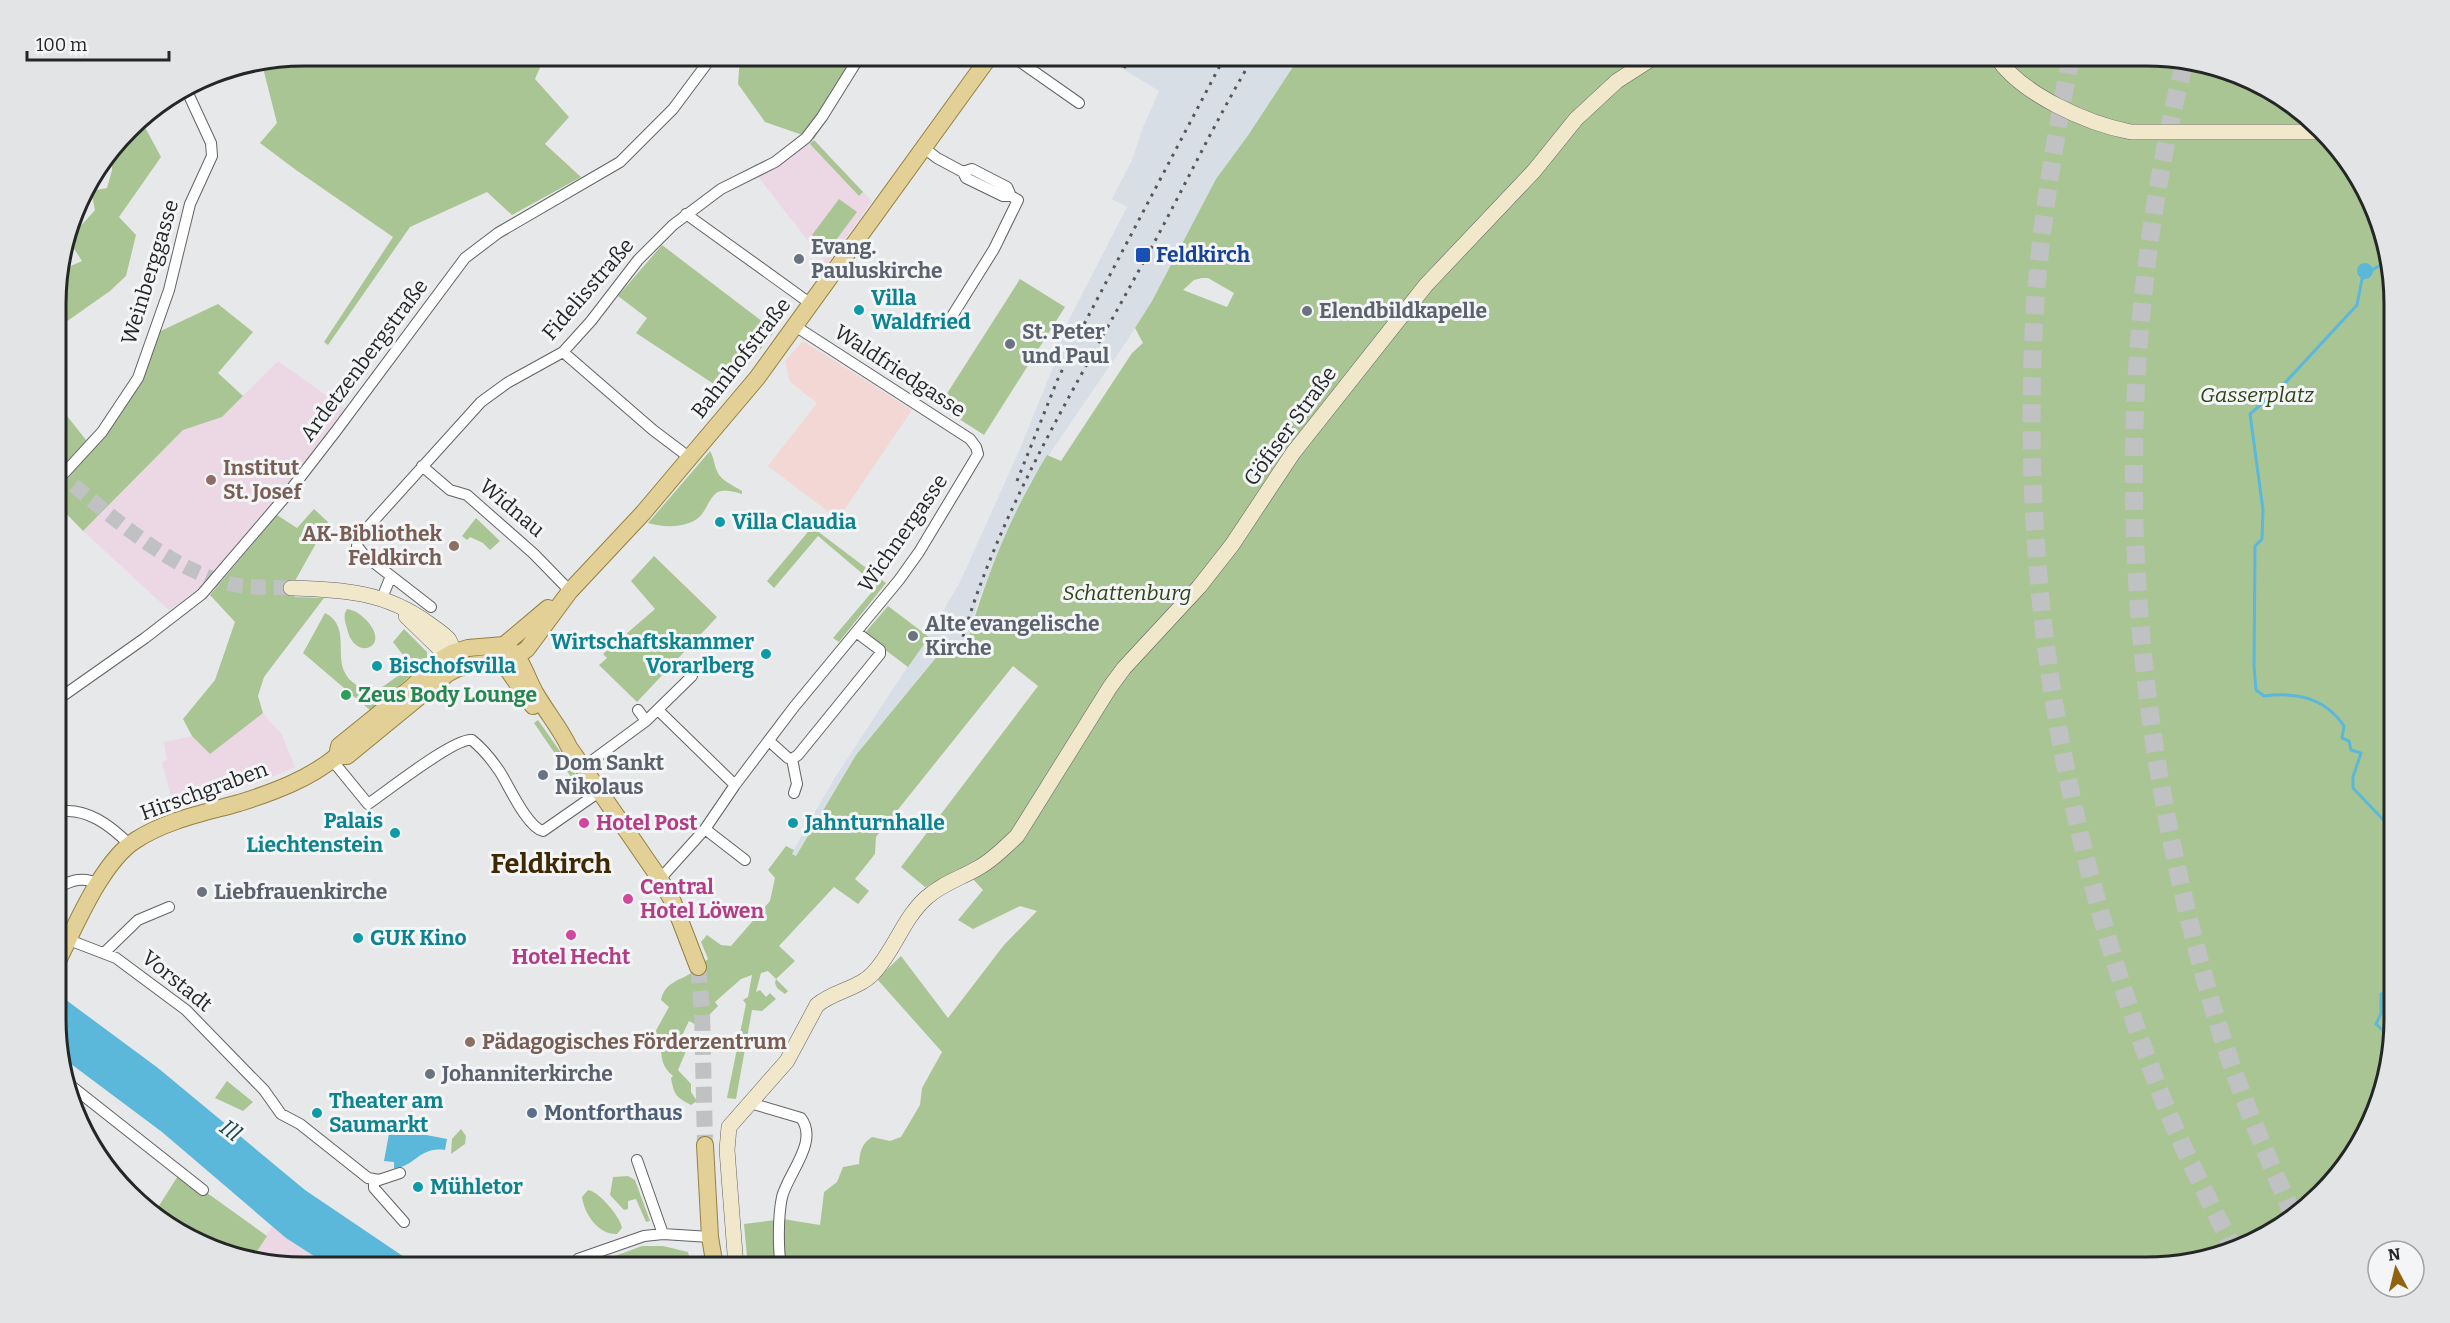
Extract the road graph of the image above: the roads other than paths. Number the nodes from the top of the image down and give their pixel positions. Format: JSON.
{"nodes":[{"id":1,"x":705,"y":66,"type":"edge"},
{"id":2,"x":854,"y":66,"type":"edge"},
{"id":3,"x":983,"y":66,"type":"edge"},
{"id":4,"x":1026,"y":66,"type":"edge"},
{"id":5,"x":1640,"y":66,"type":"edge"},
{"id":6,"x":2005,"y":66,"type":"edge"},
{"id":7,"x":189,"y":96,"type":"edge"},
{"id":8,"x":1079,"y":103,"type":"dead end"},
{"id":9,"x":2310,"y":132,"type":"edge"},
{"id":10,"x":924,"y":148,"type":"junction"},
{"id":11,"x":686,"y":214,"type":"junction"},
{"id":12,"x":811,"y":304,"type":"junction"},
{"id":13,"x":949,"y":321,"type":"dead end"},
{"id":14,"x":795,"y":326,"type":"junction"},
{"id":15,"x":563,"y":352,"type":"junction"},
{"id":16,"x":978,"y":454,"type":"joint"},
{"id":17,"x":690,"y":458,"type":"junction"},
{"id":18,"x":422,"y":466,"type":"junction"},
{"id":19,"x":66,"y":471,"type":"edge"},
{"id":20,"x":391,"y":576,"type":"junction"},
{"id":21,"x":291,"y":588,"type":"tunnel mouth"},
{"id":22,"x":570,"y":591,"type":"junction"},
{"id":23,"x":382,"y":598,"type":"junction"},
{"id":24,"x":431,"y":607,"type":"dead end"},
{"id":25,"x":856,"y":632,"type":"junction"},
{"id":26,"x":504,"y":645,"type":"junction"},
{"id":27,"x":457,"y":659,"type":"junction"},
{"id":28,"x":511,"y":660,"type":"junction"},
{"id":29,"x":692,"y":676,"type":"dead end"},
{"id":30,"x":66,"y":694,"type":"edge"},
{"id":31,"x":638,"y":710,"type":"dead end"},
{"id":32,"x":658,"y":710,"type":"junction"},
{"id":33,"x":646,"y":721,"type":"junction"},
{"id":34,"x":769,"y":741,"type":"junction"},
{"id":35,"x":335,"y":758,"type":"junction"},
{"id":36,"x":792,"y":759,"type":"junction"},
{"id":37,"x":582,"y":768,"type":"junction"},
{"id":38,"x":735,"y":785,"type":"junction"},
{"id":39,"x":599,"y":792,"type":"junction"},
{"id":40,"x":794,"y":794,"type":"dead end"},
{"id":41,"x":66,"y":811,"type":"edge"},
{"id":42,"x":705,"y":829,"type":"junction"},
{"id":43,"x":130,"y":845,"type":"junction"},
{"id":44,"x":745,"y":860,"type":"dead end"},
{"id":45,"x":660,"y":879,"type":"junction"},
{"id":46,"x":66,"y":883,"type":"edge"},
{"id":47,"x":99,"y":884,"type":"junction"},
{"id":48,"x":169,"y":907,"type":"dead end"},
{"id":49,"x":69,"y":940,"type":"junction"},
{"id":50,"x":66,"y":946,"type":"edge"},
{"id":51,"x":104,"y":953,"type":"junction"},
{"id":52,"x":698,"y":967,"type":"tunnel mouth"},
{"id":53,"x":78,"y":1091,"type":"edge"},
{"id":54,"x":750,"y":1103,"type":"junction"},
{"id":55,"x":705,"y":1145,"type":"tunnel mouth"},
{"id":56,"x":637,"y":1160,"type":"dead end"},
{"id":57,"x":400,"y":1173,"type":"dead end"},
{"id":58,"x":374,"y":1179,"type":"junction"},
{"id":59,"x":203,"y":1190,"type":"dead end"},
{"id":60,"x":404,"y":1222,"type":"dead end"},
{"id":61,"x":663,"y":1234,"type":"junction"},
{"id":62,"x":710,"y":1237,"type":"junction"},
{"id":63,"x":593,"y":1257,"type":"edge"},
{"id":64,"x":713,"y":1257,"type":"edge"},
{"id":65,"x":735,"y":1257,"type":"edge"},
{"id":66,"x":779,"y":1257,"type":"edge"}],
"edges":[{"from":1,"to":30,"type":"street","name":"Ardetzenbergstraße"},
{"from":2,"to":11,"type":"street","name":"Fidelisstraße"},
{"from":3,"to":10,"type":"main road","name":"Bahnhofstraße"},
{"from":4,"to":8,"type":"street"},
{"from":5,"to":54,"type":"main road","name":"Göfiser Straße"},
{"from":6,"to":9,"type":"main road"},
{"from":7,"to":19,"type":"street","name":"Weinberggasse"},
{"from":10,"to":12,"type":"main road","name":"Bahnhofstraße"},
{"from":10,"to":13,"type":"street"},
{"from":11,"to":12,"type":"street"},
{"from":11,"to":15,"type":"street","name":"Fidelisstraße"},
{"from":12,"to":14,"type":"main road","name":"Bahnhofstraße"},
{"from":14,"to":16,"type":"street","name":"Waldfriedgasse"},
{"from":14,"to":17,"type":"main road","name":"Bahnhofstraße"},
{"from":15,"to":17,"type":"street"},
{"from":15,"to":18,"type":"street","name":"Fidelisstraße"},
{"from":16,"to":25,"type":"street","name":"Wichnergasse"},
{"from":17,"to":22,"type":"main road","name":"Bahnhofstraße"},
{"from":18,"to":20,"type":"street","name":"Fidelisstraße"},
{"from":18,"to":22,"type":"street","name":"Widnau"},
{"from":20,"to":23,"type":"street"},
{"from":20,"to":24,"type":"street"},
{"from":21,"to":23,"type":"main road"},
{"from":22,"to":26,"type":"main road","name":"Bahnhofstraße"},
{"from":22,"to":28,"type":"main road","name":"Bahnhofstraße"},
{"from":23,"to":27,"type":"main road"},
{"from":25,"to":34,"type":"street","name":"Wichnergasse"},
{"from":25,"to":36,"type":"street"},
{"from":26,"to":27,"type":"main road","name":"Hirschgraben"},
{"from":26,"to":28,"type":"main road"},
{"from":27,"to":28,"type":"main road"},
{"from":27,"to":35,"type":"main road","name":"Hirschgraben"},
{"from":28,"to":37,"type":"main road"},
{"from":29,"to":32,"type":"street"},
{"from":31,"to":33,"type":"street"},
{"from":32,"to":33,"type":"street"},
{"from":32,"to":38,"type":"street"},
{"from":33,"to":37,"type":"street"},
{"from":34,"to":36,"type":"street"},
{"from":34,"to":38,"type":"street","name":"Wichnergasse"},
{"from":35,"to":39,"type":"street"},
{"from":35,"to":43,"type":"main road","name":"Hirschgraben"},
{"from":36,"to":40,"type":"street"},
{"from":37,"to":39,"type":"main road"},
{"from":38,"to":42,"type":"street","name":"Wichnergasse"},
{"from":39,"to":45,"type":"main road"},
{"from":41,"to":43,"type":"street"},
{"from":42,"to":44,"type":"street"},
{"from":42,"to":45,"type":"street","name":"Wichnergasse"},
{"from":43,"to":47,"type":"main road","name":"Hirschgraben"},
{"from":45,"to":52,"type":"main road"},
{"from":46,"to":47,"type":"street"},
{"from":47,"to":49,"type":"main road","name":"Hirschgraben"},
{"from":48,"to":51,"type":"street"},
{"from":49,"to":50,"type":"main road","name":"Hirschgraben"},
{"from":49,"to":51,"type":"street","name":"Vorstadt"},
{"from":51,"to":58,"type":"street","name":"Vorstadt"},
{"from":53,"to":59,"type":"street"},
{"from":54,"to":65,"type":"main road","name":"Göfiser Straße"},
{"from":54,"to":66,"type":"street"},
{"from":55,"to":62,"type":"main road"},
{"from":56,"to":61,"type":"street"},
{"from":57,"to":58,"type":"street"},
{"from":58,"to":60,"type":"street"},
{"from":61,"to":62,"type":"street"},
{"from":61,"to":63,"type":"street"},
{"from":62,"to":64,"type":"main road"}]}
